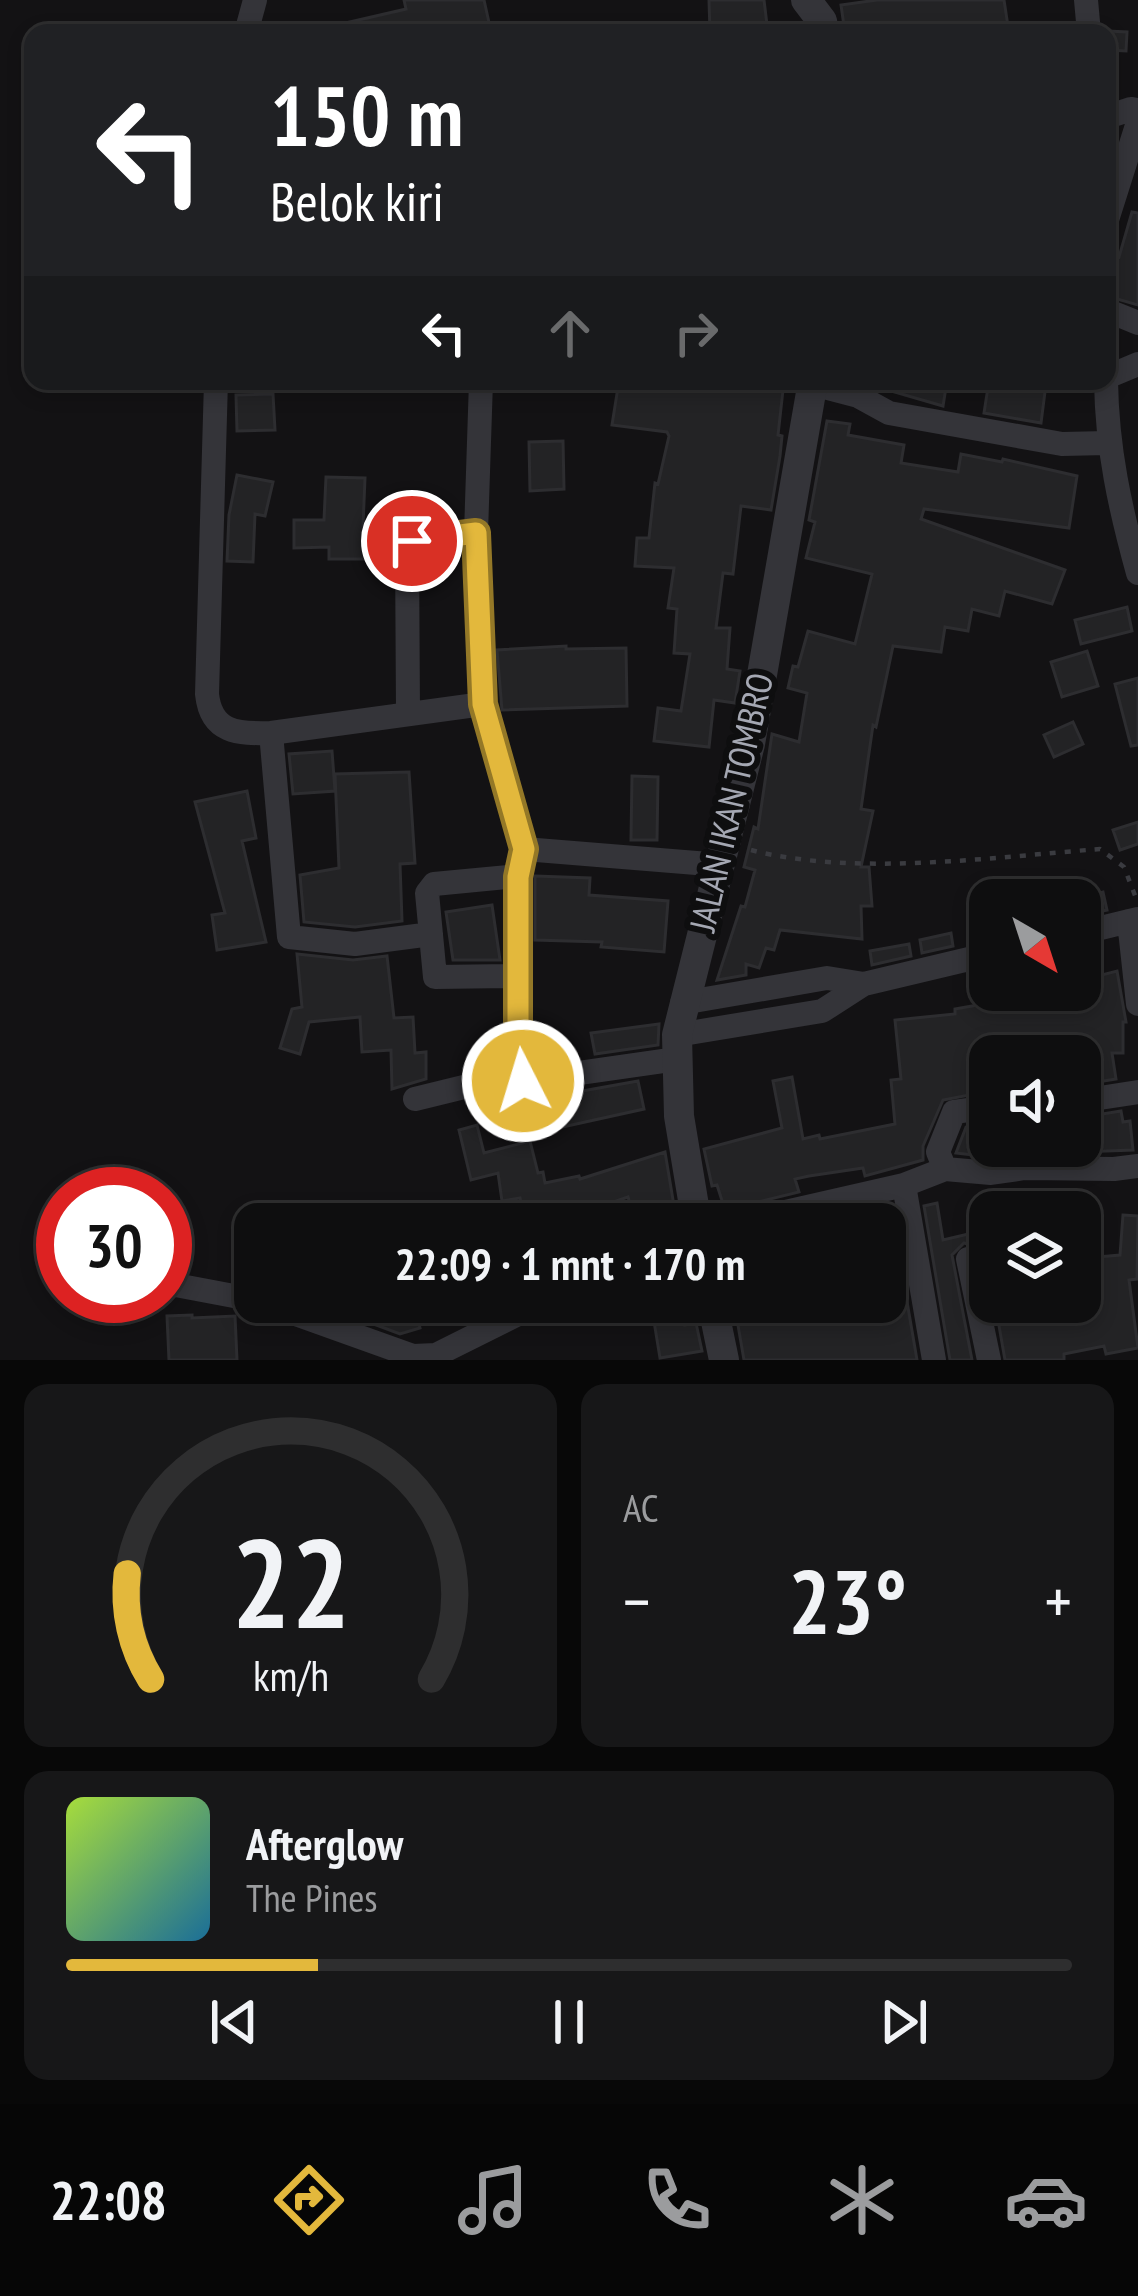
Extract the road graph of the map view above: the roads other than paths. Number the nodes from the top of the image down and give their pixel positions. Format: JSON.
{"nodes":[{"id":1,"x":1138,"y":122,"type":"edge"},
{"id":2,"x":1116,"y":192,"type":"edge"},
{"id":3,"x":216,"y":390,"type":"edge"},
{"id":4,"x":481,"y":390,"type":"edge"},
{"id":5,"x":811,"y":390,"type":"edge"},
{"id":6,"x":837,"y":390,"type":"edge"},
{"id":7,"x":1106,"y":390,"type":"edge"},
{"id":8,"x":1107,"y":443,"type":"junction"},
{"id":9,"x":1127,"y":490,"type":"edge"},
{"id":10,"x":476,"y":533,"type":"junction"},
{"id":11,"x":1138,"y":573,"type":"edge"},
{"id":12,"x":483,"y":704,"type":"junction"},
{"id":13,"x":408,"y":713,"type":"junction"},
{"id":14,"x":271,"y":733,"type":"junction"},
{"id":15,"x":524,"y":849,"type":"junction"},
{"id":16,"x":723,"y":855,"type":"junction"},
{"id":17,"x":518,"y":877,"type":"junction"},
{"id":18,"x":1135,"y":914,"type":"edge"},
{"id":19,"x":1101,"y":926,"type":"edge"},
{"id":20,"x":431,"y":934,"type":"junction"},
{"id":21,"x":969,"y":959,"type":"edge"},
{"id":22,"x":518,"y":976,"type":"junction"},
{"id":23,"x":864,"y":984,"type":"junction"},
{"id":24,"x":682,"y":1003,"type":"junction"},
{"id":25,"x":1138,"y":1004,"type":"edge"},
{"id":26,"x":677,"y":1047,"type":"junction"},
{"id":27,"x":523,"y":1081,"type":"junction"},
{"id":28,"x":1138,"y":1092,"type":"edge"},
{"id":29,"x":1101,"y":1098,"type":"edge"},
{"id":30,"x":415,"y":1099,"type":"dead end"},
{"id":31,"x":969,"y":1110,"type":"edge"},
{"id":32,"x":1138,"y":1166,"type":"edge"},
{"id":33,"x":944,"y":1169,"type":"junction"},
{"id":34,"x":904,"y":1185,"type":"junction"},
{"id":35,"x":694,"y":1203,"type":"edge"},
{"id":36,"x":825,"y":1203,"type":"edge"},
{"id":37,"x":968,"y":1259,"type":"dead end"},
{"id":38,"x":192,"y":1288,"type":"edge"},
{"id":39,"x":234,"y":1296,"type":"edge"},
{"id":40,"x":321,"y":1323,"type":"edge"},
{"id":41,"x":500,"y":1323,"type":"edge"},
{"id":42,"x":716,"y":1323,"type":"edge"},
{"id":43,"x":724,"y":1360,"type":"edge"},
{"id":44,"x":934,"y":1360,"type":"edge"},
{"id":45,"x":989,"y":1360,"type":"edge"}],
"edges":[{"from":1,"to":2,"type":"street"},
{"from":3,"to":14,"type":"street"},
{"from":4,"to":10,"type":"street"},
{"from":5,"to":16,"type":"street","name":"JALAN IKAN TOMBRO"},
{"from":6,"to":8,"type":"street"},
{"from":7,"to":8,"type":"street"},
{"from":8,"to":9,"type":"street"},
{"from":9,"to":11,"type":"street"},
{"from":10,"to":12,"type":"street"},
{"from":10,"to":13,"type":"street"},
{"from":12,"to":13,"type":"street"},
{"from":12,"to":15,"type":"street"},
{"from":13,"to":14,"type":"street"},
{"from":14,"to":20,"type":"street"},
{"from":15,"to":16,"type":"street"},
{"from":15,"to":17,"type":"street"},
{"from":16,"to":24,"type":"street","name":"JALAN IKAN TOMBRO"},
{"from":17,"to":20,"type":"street"},
{"from":17,"to":22,"type":"street"},
{"from":18,"to":19,"type":"street"},
{"from":18,"to":25,"type":"street"},
{"from":20,"to":22,"type":"street"},
{"from":21,"to":23,"type":"street"},
{"from":22,"to":27,"type":"street"},
{"from":23,"to":24,"type":"street"},
{"from":23,"to":26,"type":"street"},
{"from":24,"to":26,"type":"street","name":"JALAN IKAN TOMBRO"},
{"from":26,"to":27,"type":"street"},
{"from":26,"to":35,"type":"street","name":"JALAN IKAN TOMBRO"},
{"from":27,"to":30,"type":"street"},
{"from":28,"to":29,"type":"street"},
{"from":31,"to":33,"type":"street"},
{"from":32,"to":33,"type":"street"},
{"from":33,"to":34,"type":"street"},
{"from":34,"to":36,"type":"street"},
{"from":34,"to":44,"type":"street"},
{"from":37,"to":45,"type":"street"},
{"from":38,"to":39,"type":"street"},
{"from":40,"to":41,"type":"street"},
{"from":42,"to":43,"type":"street"}]}
